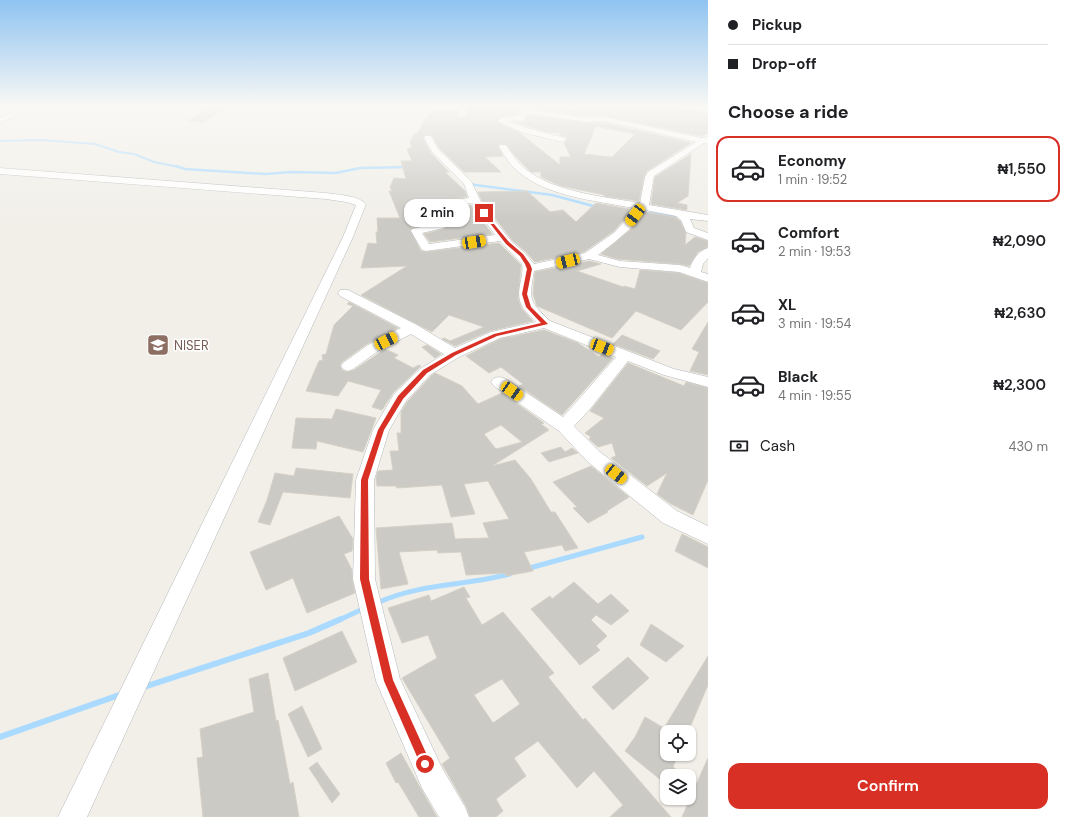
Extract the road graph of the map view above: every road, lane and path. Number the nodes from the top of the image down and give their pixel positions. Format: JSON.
{"nodes":[{"id":1,"x":432,"y":144,"type":"edge"},
{"id":2,"x":699,"y":144,"type":"edge"},
{"id":3,"x":503,"y":147,"type":"dead end"},
{"id":4,"x":0,"y":170,"type":"edge"},
{"id":5,"x":475,"y":200,"type":"junction"},
{"id":6,"x":644,"y":207,"type":"junction"},
{"id":7,"x":682,"y":216,"type":"junction"},
{"id":8,"x":708,"y":218,"type":"edge"},
{"id":9,"x":503,"y":237,"type":"junction"},
{"id":10,"x":708,"y":237,"type":"edge"},
{"id":11,"x":708,"y":251,"type":"edge"},
{"id":12,"x":589,"y":256,"type":"junction"},
{"id":13,"x":529,"y":269,"type":"junction"},
{"id":14,"x":695,"y":274,"type":"junction"},
{"id":15,"x":708,"y":278,"type":"edge"},
{"id":16,"x":344,"y":294,"type":"dead end"},
{"id":17,"x":545,"y":324,"type":"junction"},
{"id":18,"x":412,"y":328,"type":"junction"},
{"id":19,"x":454,"y":354,"type":"junction"},
{"id":20,"x":625,"y":355,"type":"junction"},
{"id":21,"x":348,"y":366,"type":"dead end"},
{"id":22,"x":499,"y":382,"type":"dead end"},
{"id":23,"x":708,"y":382,"type":"edge"},
{"id":24,"x":565,"y":427,"type":"junction"},
{"id":25,"x":708,"y":535,"type":"edge"},
{"id":26,"x":72,"y":817,"type":"edge"},
{"id":27,"x":455,"y":817,"type":"edge"}],
"edges":[{"from":1,"to":5,"type":"street"},
{"from":2,"to":6,"type":"street"},
{"from":3,"to":6,"type":"street"},
{"from":4,"to":26,"type":"street"},
{"from":5,"to":9,"type":"street"},
{"from":5,"to":9,"type":"street"},
{"from":6,"to":7,"type":"street"},
{"from":6,"to":12,"type":"street"},
{"from":7,"to":8,"type":"street"},
{"from":7,"to":10,"type":"street"},
{"from":9,"to":13,"type":"street"},
{"from":11,"to":14,"type":"street"},
{"from":12,"to":13,"type":"street"},
{"from":12,"to":14,"type":"street"},
{"from":13,"to":17,"type":"street"},
{"from":14,"to":15,"type":"street"},
{"from":16,"to":18,"type":"street"},
{"from":17,"to":19,"type":"street"},
{"from":17,"to":20,"type":"street"},
{"from":18,"to":19,"type":"street"},
{"from":18,"to":21,"type":"street"},
{"from":19,"to":27,"type":"street"},
{"from":20,"to":23,"type":"street"},
{"from":20,"to":24,"type":"street"},
{"from":22,"to":24,"type":"street"},
{"from":24,"to":25,"type":"street"}]}
